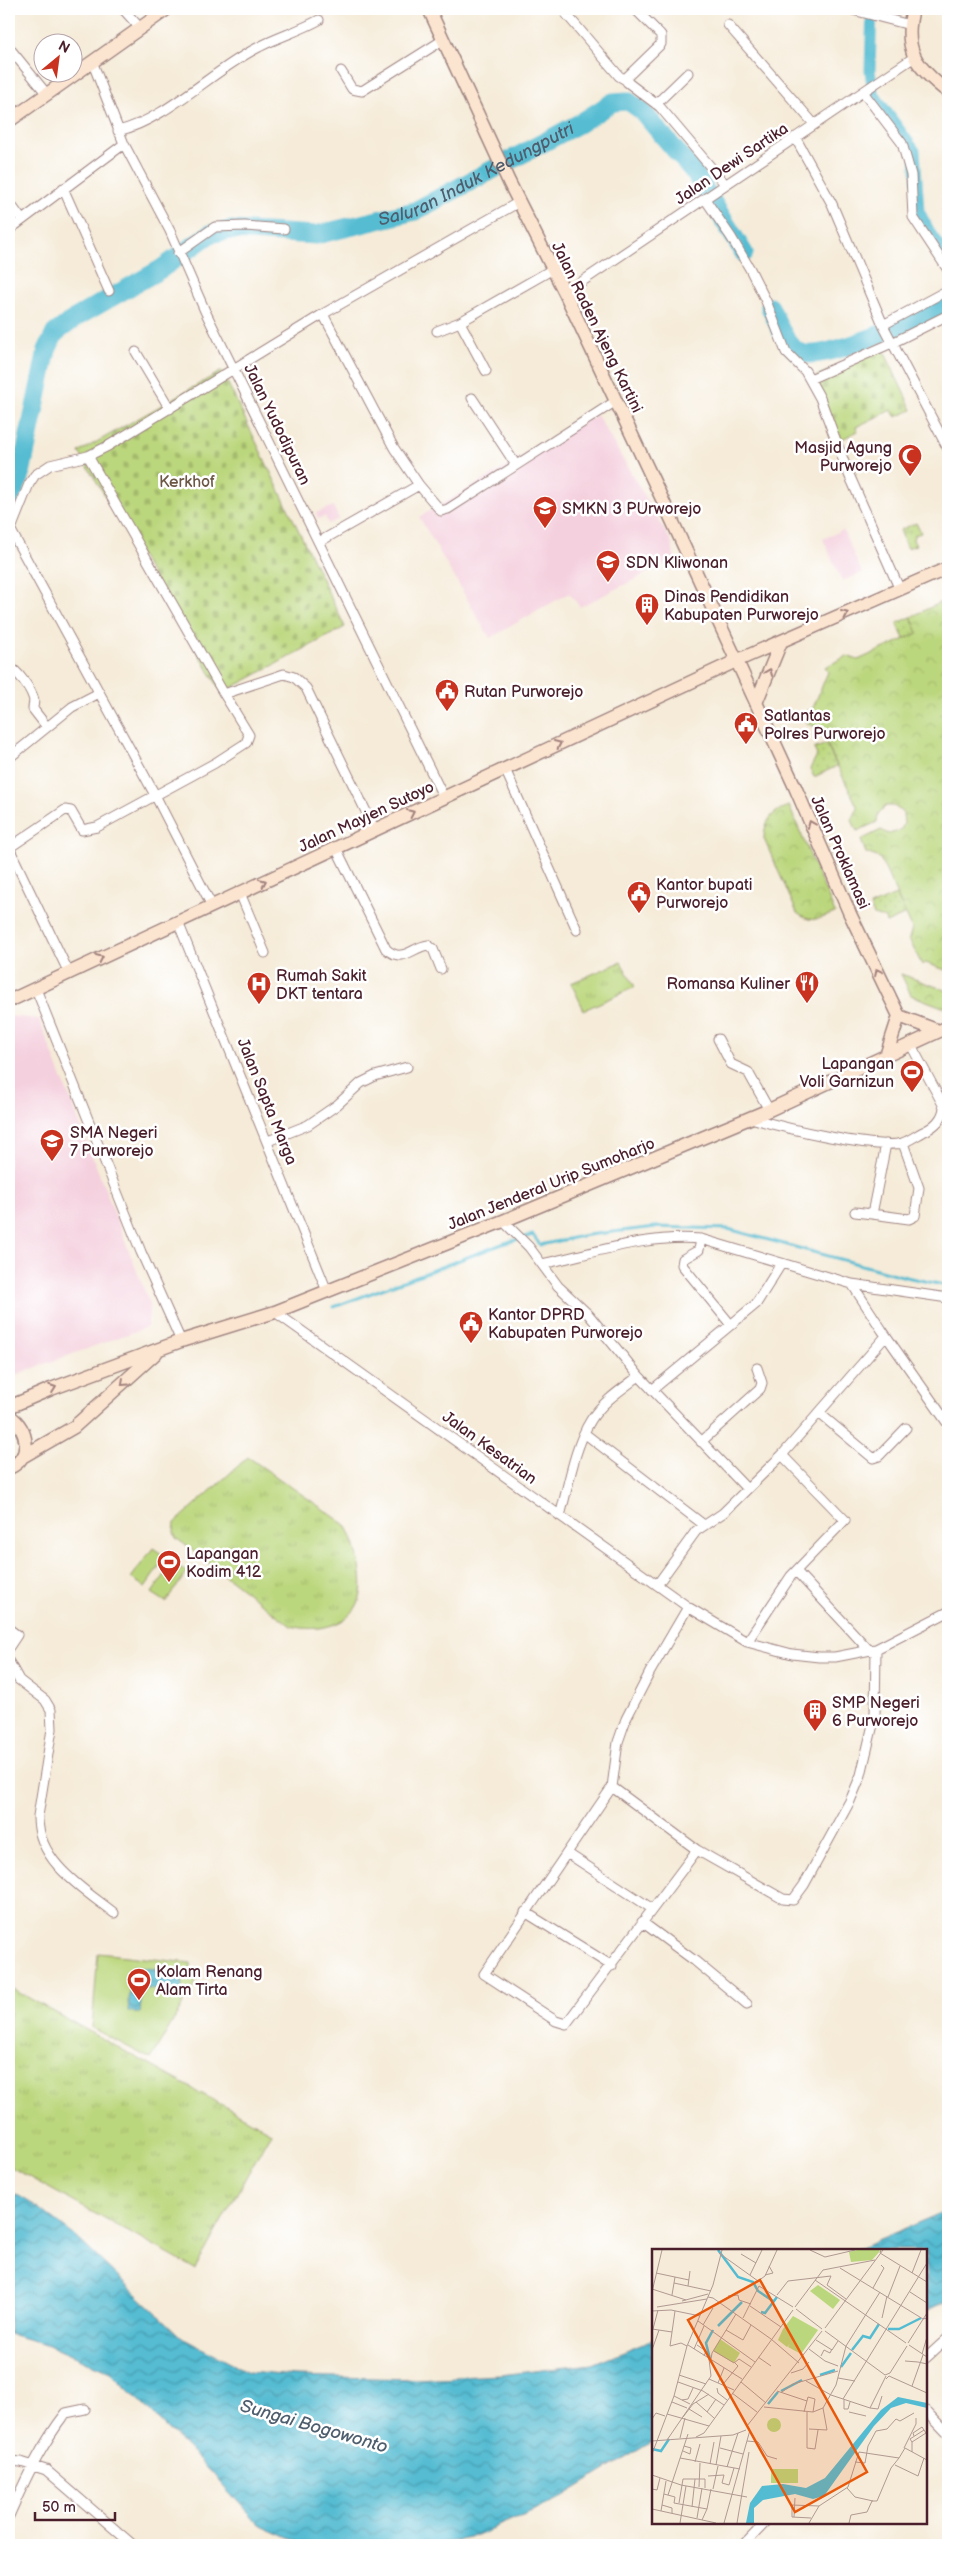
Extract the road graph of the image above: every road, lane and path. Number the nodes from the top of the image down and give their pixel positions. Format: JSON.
{"nodes":[{"id":1,"x":123,"y":9,"type":"edge"},
{"id":2,"x":167,"y":9,"type":"edge"},
{"id":3,"x":429,"y":9,"type":"edge"},
{"id":4,"x":562,"y":9,"type":"edge"},
{"id":5,"x":635,"y":9,"type":"edge"},
{"id":6,"x":913,"y":9,"type":"edge"},
{"id":7,"x":852,"y":10,"type":"edge"},
{"id":8,"x":319,"y":20,"type":"dead end"},
{"id":9,"x":728,"y":25,"type":"dead end"},
{"id":10,"x":910,"y":25,"type":"junction"},
{"id":11,"x":140,"y":28,"type":"junction"},
{"id":12,"x":444,"y":40,"type":"junction"},
{"id":13,"x":11,"y":50,"type":"dead end"},
{"id":14,"x":914,"y":58,"type":"junction"},
{"id":15,"x":92,"y":61,"type":"junction"},
{"id":16,"x":341,"y":71,"type":"dead end"},
{"id":17,"x":688,"y":73,"type":"dead end"},
{"id":18,"x":626,"y":80,"type":"junction"},
{"id":19,"x":864,"y":91,"type":"junction"},
{"id":20,"x":948,"y":92,"type":"edge"},
{"id":21,"x":46,"y":93,"type":"junction"},
{"id":22,"x":656,"y":104,"type":"junction"},
{"id":23,"x":11,"y":116,"type":"edge"},
{"id":24,"x":814,"y":124,"type":"junction"},
{"id":25,"x":118,"y":131,"type":"junction"},
{"id":26,"x":795,"y":137,"type":"junction"},
{"id":27,"x":124,"y":144,"type":"junction"},
{"id":28,"x":723,"y":186,"type":"junction"},
{"id":29,"x":63,"y":188,"type":"junction"},
{"id":30,"x":705,"y":198,"type":"junction"},
{"id":31,"x":9,"y":202,"type":"edge"},
{"id":32,"x":519,"y":202,"type":"junction"},
{"id":33,"x":22,"y":220,"type":"junction"},
{"id":34,"x":284,"y":229,"type":"dead end"},
{"id":35,"x":9,"y":230,"type":"edge"},
{"id":36,"x":179,"y":254,"type":"junction"},
{"id":37,"x":553,"y":269,"type":"junction"},
{"id":38,"x":948,"y":270,"type":"edge"},
{"id":39,"x":948,"y":290,"type":"edge"},
{"id":40,"x":109,"y":291,"type":"dead end"},
{"id":41,"x":566,"y":293,"type":"junction"},
{"id":42,"x":323,"y":314,"type":"junction"},
{"id":43,"x":948,"y":315,"type":"edge"},
{"id":44,"x":460,"y":322,"type":"junction"},
{"id":45,"x":883,"y":326,"type":"junction"},
{"id":46,"x":437,"y":331,"type":"dead end"},
{"id":47,"x":891,"y":341,"type":"junction"},
{"id":48,"x":136,"y":352,"type":"dead end"},
{"id":49,"x":234,"y":368,"type":"junction"},
{"id":50,"x":486,"y":371,"type":"dead end"},
{"id":51,"x":810,"y":379,"type":"junction"},
{"id":52,"x":472,"y":398,"type":"dead end"},
{"id":53,"x":616,"y":401,"type":"junction"},
{"id":54,"x":170,"y":408,"type":"junction"},
{"id":55,"x":948,"y":449,"type":"edge"},
{"id":56,"x":88,"y":456,"type":"junction"},
{"id":57,"x":516,"y":465,"type":"junction"},
{"id":58,"x":419,"y":485,"type":"junction"},
{"id":59,"x":10,"y":528,"type":"edge"},
{"id":60,"x":319,"y":542,"type":"junction"},
{"id":61,"x":948,"y":568,"type":"edge"},
{"id":62,"x":900,"y":590,"type":"junction"},
{"id":63,"x":782,"y":642,"type":"junction"},
{"id":64,"x":736,"y":661,"type":"junction"},
{"id":65,"x":9,"y":667,"type":"edge"},
{"id":66,"x":99,"y":692,"type":"junction"},
{"id":67,"x":224,"y":694,"type":"junction"},
{"id":68,"x":756,"y":703,"type":"junction"},
{"id":69,"x":47,"y":727,"type":"junction"},
{"id":70,"x":10,"y":754,"type":"edge"},
{"id":71,"x":505,"y":769,"type":"junction"},
{"id":72,"x":155,"y":795,"type":"junction"},
{"id":73,"x":444,"y":798,"type":"junction"},
{"id":74,"x":375,"y":830,"type":"junction"},
{"id":75,"x":9,"y":848,"type":"edge"},
{"id":76,"x":336,"y":848,"type":"junction"},
{"id":77,"x":240,"y":893,"type":"junction"},
{"id":78,"x":212,"y":906,"type":"junction"},
{"id":79,"x":178,"y":922,"type":"junction"},
{"id":80,"x":577,"y":930,"type":"dead end"},
{"id":81,"x":265,"y":953,"type":"dead end"},
{"id":82,"x":442,"y":969,"type":"dead end"},
{"id":83,"x":69,"y":973,"type":"junction"},
{"id":84,"x":36,"y":989,"type":"junction"},
{"id":85,"x":9,"y":1001,"type":"edge"},
{"id":86,"x":900,"y":1016,"type":"junction"},
{"id":87,"x":944,"y":1029,"type":"edge"},
{"id":88,"x":718,"y":1039,"type":"dead end"},
{"id":89,"x":911,"y":1044,"type":"junction"},
{"id":90,"x":886,"y":1056,"type":"junction"},
{"id":91,"x":407,"y":1067,"type":"dead end"},
{"id":92,"x":769,"y":1110,"type":"junction"},
{"id":93,"x":946,"y":1110,"type":"edge"},
{"id":94,"x":751,"y":1118,"type":"junction"},
{"id":95,"x":268,"y":1141,"type":"junction"},
{"id":96,"x":903,"y":1142,"type":"junction"},
{"id":97,"x":886,"y":1144,"type":"junction"},
{"id":98,"x":855,"y":1212,"type":"dead end"},
{"id":99,"x":872,"y":1214,"type":"junction"},
{"id":100,"x":508,"y":1225,"type":"junction"},
{"id":101,"x":701,"y":1239,"type":"junction"},
{"id":102,"x":542,"y":1264,"type":"junction"},
{"id":103,"x":781,"y":1264,"type":"junction"},
{"id":104,"x":852,"y":1284,"type":"junction"},
{"id":105,"x":327,"y":1291,"type":"junction"},
{"id":106,"x":948,"y":1298,"type":"edge"},
{"id":107,"x":275,"y":1312,"type":"junction"},
{"id":108,"x":731,"y":1325,"type":"junction"},
{"id":109,"x":886,"y":1336,"type":"junction"},
{"id":110,"x":181,"y":1341,"type":"junction"},
{"id":111,"x":160,"y":1350,"type":"junction"},
{"id":112,"x":757,"y":1368,"type":"dead end"},
{"id":113,"x":639,"y":1376,"type":"junction"},
{"id":114,"x":652,"y":1390,"type":"junction"},
{"id":115,"x":9,"y":1407,"type":"edge"},
{"id":116,"x":819,"y":1413,"type":"junction"},
{"id":117,"x":9,"y":1416,"type":"edge"},
{"id":118,"x":948,"y":1424,"type":"edge"},
{"id":119,"x":906,"y":1428,"type":"dead end"},
{"id":120,"x":584,"y":1433,"type":"junction"},
{"id":121,"x":701,"y":1442,"type":"junction"},
{"id":122,"x":782,"y":1455,"type":"junction"},
{"id":123,"x":13,"y":1466,"type":"edge"},
{"id":124,"x":747,"y":1489,"type":"junction"},
{"id":125,"x":560,"y":1516,"type":"junction"},
{"id":126,"x":704,"y":1525,"type":"junction"},
{"id":127,"x":796,"y":1571,"type":"junction"},
{"id":128,"x":657,"y":1585,"type":"junction"},
{"id":129,"x":688,"y":1607,"type":"junction"},
{"id":130,"x":948,"y":1612,"type":"edge"},
{"id":131,"x":9,"y":1630,"type":"edge"},
{"id":132,"x":747,"y":1642,"type":"junction"},
{"id":133,"x":9,"y":1647,"type":"edge"},
{"id":134,"x":872,"y":1650,"type":"junction"},
{"id":135,"x":9,"y":1662,"type":"edge"},
{"id":136,"x":612,"y":1787,"type":"junction"},
{"id":137,"x":697,"y":1850,"type":"junction"},
{"id":138,"x":566,"y":1853,"type":"junction"},
{"id":139,"x":651,"y":1908,"type":"junction"},
{"id":140,"x":525,"y":1912,"type":"junction"},
{"id":141,"x":114,"y":1913,"type":"dead end"},
{"id":142,"x":642,"y":1922,"type":"junction"},
{"id":143,"x":612,"y":1966,"type":"junction"},
{"id":144,"x":747,"y":2004,"type":"dead end"},
{"id":145,"x":948,"y":2338,"type":"edge"},
{"id":146,"x":927,"y":2357,"type":"edge"},
{"id":147,"x":85,"y":2409,"type":"dead end"},
{"id":148,"x":927,"y":2412,"type":"edge"},
{"id":149,"x":948,"y":2434,"type":"edge"},
{"id":150,"x":9,"y":2461,"type":"edge"},
{"id":151,"x":32,"y":2465,"type":"junction"},
{"id":152,"x":9,"y":2516,"type":"edge"},
{"id":153,"x":764,"y":2524,"type":"edge"},
{"id":154,"x":133,"y":2545,"type":"edge"},
{"id":155,"x":744,"y":2545,"type":"edge"}],
"edges":[{"from":1,"to":11,"type":"street"},
{"from":2,"to":11,"type":"main road"},
{"from":3,"to":12,"type":"main road","name":"Jalan Raden Ajeng Kartini"},
{"from":4,"to":18,"type":"street"},
{"from":5,"to":18,"type":"street"},
{"from":6,"to":10,"type":"main road"},
{"from":7,"to":10,"type":"street"},
{"from":8,"to":25,"type":"street"},
{"from":9,"to":24,"type":"street"},
{"from":10,"to":14,"type":"main road"},
{"from":11,"to":15,"type":"main road"},
{"from":12,"to":16,"type":"street"},
{"from":12,"to":32,"type":"main road","name":"Jalan Raden Ajeng Kartini"},
{"from":13,"to":21,"type":"street"},
{"from":14,"to":19,"type":"street","name":"Jalan Dewi Sartika"},
{"from":14,"to":20,"type":"main road"},
{"from":15,"to":21,"type":"main road"},
{"from":15,"to":25,"type":"street","name":"Jalan Yudodipuran"},
{"from":17,"to":22,"type":"street"},
{"from":18,"to":22,"type":"street"},
{"from":19,"to":24,"type":"street","name":"Jalan Dewi Sartika"},
{"from":19,"to":38,"type":"street"},
{"from":21,"to":23,"type":"main road"},
{"from":22,"to":28,"type":"street"},
{"from":24,"to":26,"type":"street","name":"Jalan Dewi Sartika"},
{"from":25,"to":27,"type":"street","name":"Jalan Yudodipuran"},
{"from":26,"to":28,"type":"street","name":"Jalan Dewi Sartika"},
{"from":26,"to":45,"type":"street"},
{"from":27,"to":29,"type":"street"},
{"from":27,"to":36,"type":"street","name":"Jalan Yudodipuran"},
{"from":28,"to":30,"type":"street","name":"Jalan Dewi Sartika"},
{"from":29,"to":33,"type":"street"},
{"from":29,"to":40,"type":"street"},
{"from":30,"to":41,"type":"street","name":"Jalan Dewi Sartika"},
{"from":30,"to":51,"type":"street"},
{"from":31,"to":33,"type":"street"},
{"from":32,"to":37,"type":"main road","name":"Jalan Raden Ajeng Kartini"},
{"from":32,"to":42,"type":"street"},
{"from":33,"to":35,"type":"street"},
{"from":34,"to":36,"type":"street"},
{"from":36,"to":49,"type":"street","name":"Jalan Yudodipuran"},
{"from":37,"to":41,"type":"main road","name":"Jalan Raden Ajeng Kartini"},
{"from":37,"to":44,"type":"street"},
{"from":39,"to":45,"type":"street"},
{"from":41,"to":53,"type":"main road","name":"Jalan Raden Ajeng Kartini"},
{"from":42,"to":49,"type":"street"},
{"from":42,"to":58,"type":"street"},
{"from":43,"to":47,"type":"street"},
{"from":44,"to":46,"type":"street"},
{"from":44,"to":50,"type":"street"},
{"from":45,"to":47,"type":"street"},
{"from":47,"to":51,"type":"street"},
{"from":47,"to":55,"type":"street"},
{"from":48,"to":54,"type":"street"},
{"from":49,"to":54,"type":"street"},
{"from":49,"to":60,"type":"street","name":"Jalan Yudodipuran"},
{"from":51,"to":62,"type":"street"},
{"from":52,"to":57,"type":"street"},
{"from":53,"to":57,"type":"street"},
{"from":53,"to":64,"type":"main road","name":"Jalan Raden Ajeng Kartini"},
{"from":54,"to":56,"type":"street"},
{"from":56,"to":59,"type":"street"},
{"from":56,"to":67,"type":"street"},
{"from":57,"to":58,"type":"street"},
{"from":58,"to":60,"type":"street"},
{"from":59,"to":66,"type":"street"},
{"from":60,"to":73,"type":"street","name":"Jalan Yudodipuran"},
{"from":61,"to":62,"type":"main road","name":"Jalan Mayjen Sutoyo"},
{"from":63,"to":62,"type":"main road","name":"Jalan Mayjen Sutoyo","one_way":true},
{"from":63,"to":64,"type":"main road","name":"Jalan Mayjen Sutoyo"},
{"from":68,"to":63,"type":"main road","one_way":true},
{"from":64,"to":68,"type":"main road","name":"Jalan Proklamasi"},
{"from":71,"to":64,"type":"main road","name":"Jalan Mayjen Sutoyo","one_way":true},
{"from":65,"to":69,"type":"street"},
{"from":66,"to":69,"type":"street"},
{"from":66,"to":72,"type":"street"},
{"from":67,"to":72,"type":"street"},
{"from":67,"to":74,"type":"street"},
{"from":86,"to":68,"type":"main road","name":"Jalan Proklamasi","one_way":true},
{"from":69,"to":70,"type":"street"},
{"from":71,"to":73,"type":"main road","name":"Jalan Mayjen Sutoyo"},
{"from":71,"to":80,"type":"street"},
{"from":72,"to":75,"type":"street"},
{"from":72,"to":78,"type":"street"},
{"from":74,"to":73,"type":"main road","name":"Jalan Mayjen Sutoyo","one_way":true},
{"from":74,"to":76,"type":"main road","name":"Jalan Mayjen Sutoyo"},
{"from":75,"to":83,"type":"street"},
{"from":77,"to":76,"type":"main road","name":"Jalan Mayjen Sutoyo","one_way":true},
{"from":76,"to":82,"type":"street"},
{"from":77,"to":78,"type":"main road","name":"Jalan Mayjen Sutoyo"},
{"from":77,"to":81,"type":"street"},
{"from":78,"to":79,"type":"main road","name":"Jalan Mayjen Sutoyo"},
{"from":83,"to":79,"type":"main road","name":"Jalan Mayjen Sutoyo","one_way":true},
{"from":79,"to":95,"type":"street","name":"Jalan Sapta Marga"},
{"from":83,"to":84,"type":"main road","name":"Jalan Mayjen Sutoyo"},
{"from":84,"to":85,"type":"main road","name":"Jalan Mayjen Sutoyo"},
{"from":84,"to":110,"type":"street"},
{"from":86,"to":87,"type":"main road"},
{"from":86,"to":90,"type":"main road"},
{"from":87,"to":89,"type":"main road","name":"Jalan Jenderal Urip Sumoharjo"},
{"from":88,"to":92,"type":"street"},
{"from":89,"to":90,"type":"main road","name":"Jalan Jenderal Urip Sumoharjo"},
{"from":89,"to":93,"type":"street"},
{"from":90,"to":92,"type":"main road","name":"Jalan Jenderal Urip Sumoharjo"},
{"from":91,"to":95,"type":"street"},
{"from":92,"to":94,"type":"main road","name":"Jalan Jenderal Urip Sumoharjo"},
{"from":93,"to":96,"type":"street"},
{"from":94,"to":97,"type":"street"},
{"from":94,"to":100,"type":"main road","name":"Jalan Jenderal Urip Sumoharjo"},
{"from":95,"to":105,"type":"street","name":"Jalan Sapta Marga"},
{"from":96,"to":97,"type":"street"},
{"from":96,"to":99,"type":"street"},
{"from":97,"to":99,"type":"street"},
{"from":98,"to":99,"type":"street"},
{"from":100,"to":102,"type":"street"},
{"from":100,"to":105,"type":"main road","name":"Jalan Jenderal Urip Sumoharjo"},
{"from":101,"to":102,"type":"street"},
{"from":101,"to":103,"type":"street"},
{"from":101,"to":108,"type":"street"},
{"from":102,"to":113,"type":"street"},
{"from":103,"to":104,"type":"street"},
{"from":103,"to":108,"type":"street"},
{"from":104,"to":106,"type":"street"},
{"from":104,"to":109,"type":"street"},
{"from":105,"to":107,"type":"main road","name":"Jalan Jenderal Urip Sumoharjo"},
{"from":107,"to":110,"type":"main road","name":"Jalan Jenderal Urip Sumoharjo"},
{"from":107,"to":125,"type":"street","name":"Jalan Kesatrian"},
{"from":108,"to":114,"type":"street"},
{"from":109,"to":116,"type":"street"},
{"from":109,"to":118,"type":"street"},
{"from":110,"to":111,"type":"main road","name":"Jalan Jenderal Urip Sumoharjo"},
{"from":115,"to":111,"type":"main road","name":"Jalan Jenderal Urip Sumoharjo","one_way":true},
{"from":111,"to":123,"type":"main road","one_way":true},
{"from":112,"to":121,"type":"street"},
{"from":113,"to":114,"type":"street"},
{"from":113,"to":120,"type":"street"},
{"from":114,"to":121,"type":"street"},
{"from":116,"to":119,"type":"street"},
{"from":116,"to":122,"type":"street"},
{"from":117,"to":123,"type":"main road"},
{"from":120,"to":125,"type":"street"},
{"from":120,"to":126,"type":"street"},
{"from":121,"to":124,"type":"street"},
{"from":122,"to":124,"type":"street"},
{"from":122,"to":127,"type":"street"},
{"from":124,"to":126,"type":"street"},
{"from":125,"to":128,"type":"street","name":"Jalan Kesatrian"},
{"from":126,"to":128,"type":"street"},
{"from":127,"to":132,"type":"street"},
{"from":127,"to":134,"type":"street"},
{"from":128,"to":129,"type":"street","name":"Jalan Kesatrian"},
{"from":129,"to":132,"type":"street","name":"Jalan Kesatrian"},
{"from":129,"to":136,"type":"street"},
{"from":130,"to":134,"type":"street","name":"Jalan Kesatrian"},
{"from":131,"to":133,"type":"street"},
{"from":132,"to":134,"type":"street","name":"Jalan Kesatrian"},
{"from":134,"to":137,"type":"street"},
{"from":135,"to":141,"type":"street"},
{"from":136,"to":137,"type":"street"},
{"from":136,"to":138,"type":"street"},
{"from":137,"to":139,"type":"street"},
{"from":138,"to":139,"type":"street"},
{"from":138,"to":140,"type":"street"},
{"from":139,"to":142,"type":"street"},
{"from":140,"to":143,"type":"street"},
{"from":140,"to":143,"type":"street"},
{"from":142,"to":143,"type":"street"},
{"from":142,"to":144,"type":"street"},
{"from":145,"to":146,"type":"street"},
{"from":147,"to":151,"type":"street"},
{"from":148,"to":149,"type":"street"},
{"from":150,"to":151,"type":"street"},
{"from":151,"to":152,"type":"street"},
{"from":151,"to":154,"type":"street"},
{"from":153,"to":155,"type":"street"}]}
